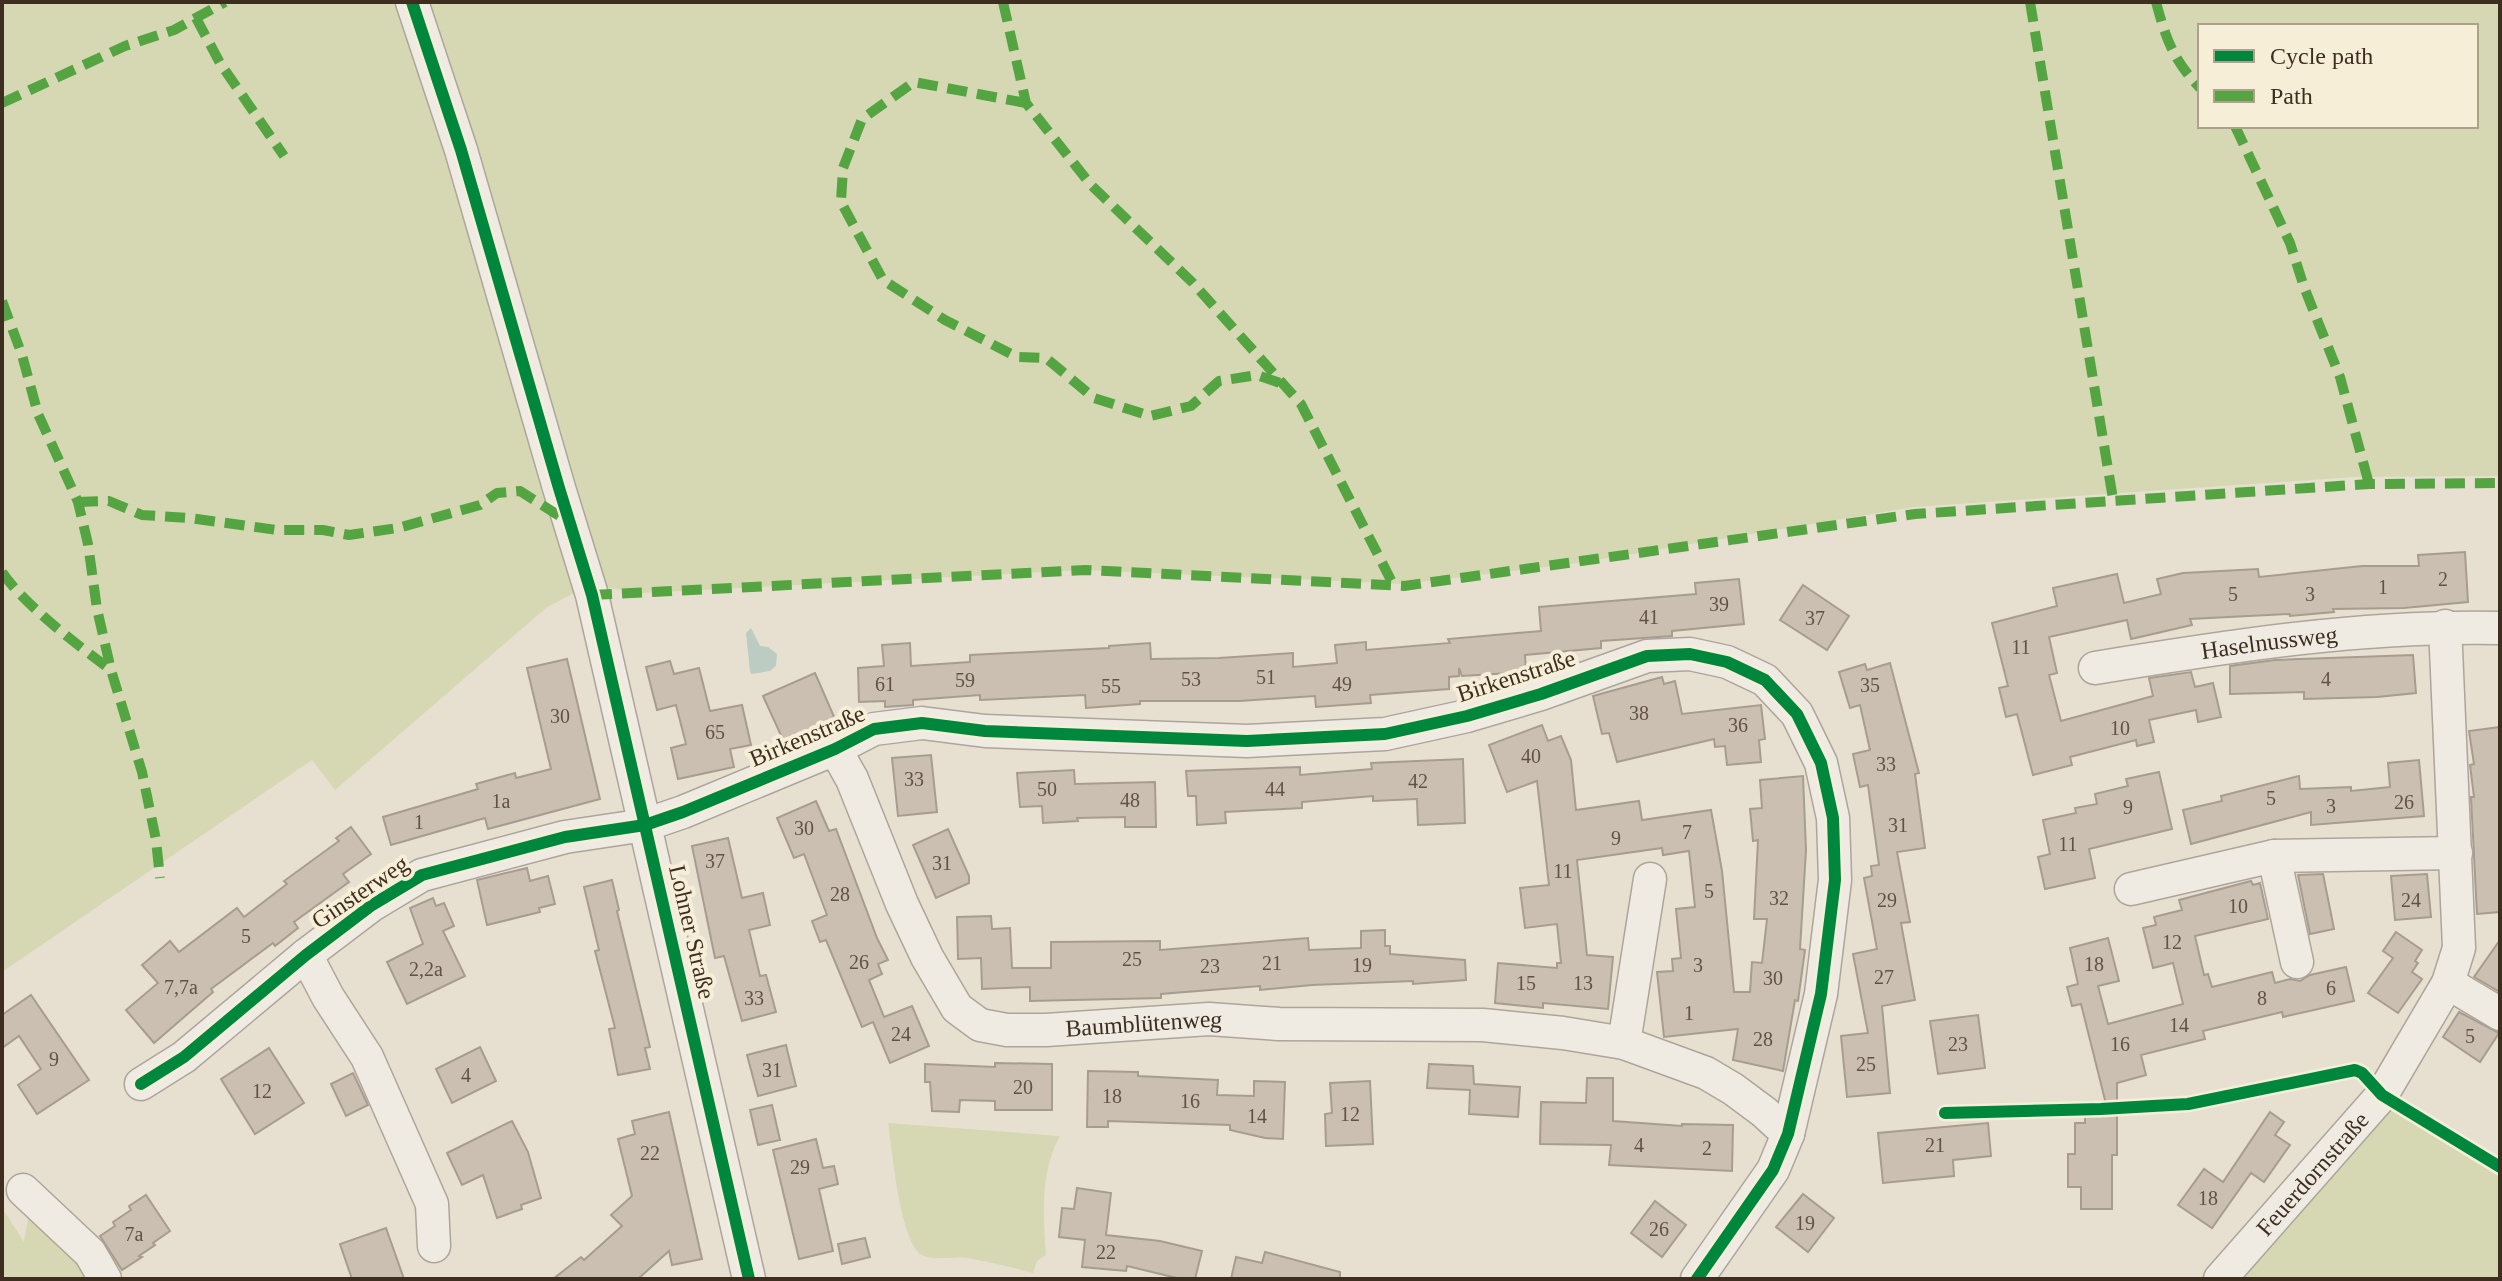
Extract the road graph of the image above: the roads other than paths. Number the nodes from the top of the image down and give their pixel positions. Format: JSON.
{"nodes":[{"id":1,"x":412,"y":2,"type":"edge"},
{"id":2,"x":2445,"y":626,"type":"junction"},
{"id":3,"x":2500,"y":628,"type":"edge"},
{"id":4,"x":2095,"y":668,"type":"dead end"},
{"id":5,"x":835,"y":749,"type":"junction"},
{"id":6,"x":645,"y":825,"type":"junction"},
{"id":7,"x":2456,"y":853,"type":"junction"},
{"id":8,"x":2274,"y":856,"type":"junction"},
{"id":9,"x":1650,"y":879,"type":"dead end"},
{"id":10,"x":2131,"y":889,"type":"dead end"},
{"id":11,"x":306,"y":955,"type":"junction"},
{"id":12,"x":2297,"y":962,"type":"dead end"},
{"id":13,"x":2448,"y":983,"type":"junction"},
{"id":14,"x":2500,"y":1014,"type":"edge"},
{"id":15,"x":1624,"y":1043,"type":"junction"},
{"id":16,"x":141,"y":1084,"type":"dead end"},
{"id":17,"x":1788,"y":1134,"type":"junction"},
{"id":18,"x":23,"y":1190,"type":"dead end"},
{"id":19,"x":434,"y":1246,"type":"dead end"},
{"id":20,"x":105,"y":1279,"type":"edge"},
{"id":21,"x":749,"y":1279,"type":"edge"},
{"id":22,"x":1697,"y":1279,"type":"edge"},
{"id":23,"x":2220,"y":1279,"type":"edge"}],
"edges":[{"from":1,"to":6,"type":"street","name":"Lohner Straße"},
{"from":2,"to":3,"type":"street","name":"Haselnussweg"},
{"from":2,"to":4,"type":"street","name":"Haselnussweg"},
{"from":2,"to":7,"type":"street","name":"Feuerdornstraße"},
{"from":5,"to":6,"type":"street","name":"Birkenstraße"},
{"from":5,"to":15,"type":"street","name":"Baumblütenweg"},
{"from":5,"to":17,"type":"street","name":"Birkenstraße"},
{"from":6,"to":11,"type":"street","name":"Ginsterweg"},
{"from":6,"to":21,"type":"street","name":"Lohner Straße"},
{"from":7,"to":8,"type":"street"},
{"from":7,"to":13,"type":"street","name":"Feuerdornstraße"},
{"from":8,"to":10,"type":"street"},
{"from":8,"to":12,"type":"street"},
{"from":9,"to":15,"type":"street"},
{"from":11,"to":16,"type":"street","name":"Ginsterweg"},
{"from":11,"to":19,"type":"street","name":"Ginsterweg"},
{"from":13,"to":14,"type":"street"},
{"from":13,"to":23,"type":"street","name":"Feuerdornstraße"},
{"from":15,"to":17,"type":"street","name":"Baumblütenweg"},
{"from":17,"to":22,"type":"street","name":"Birkenstraße"},
{"from":18,"to":20,"type":"street"}]}
